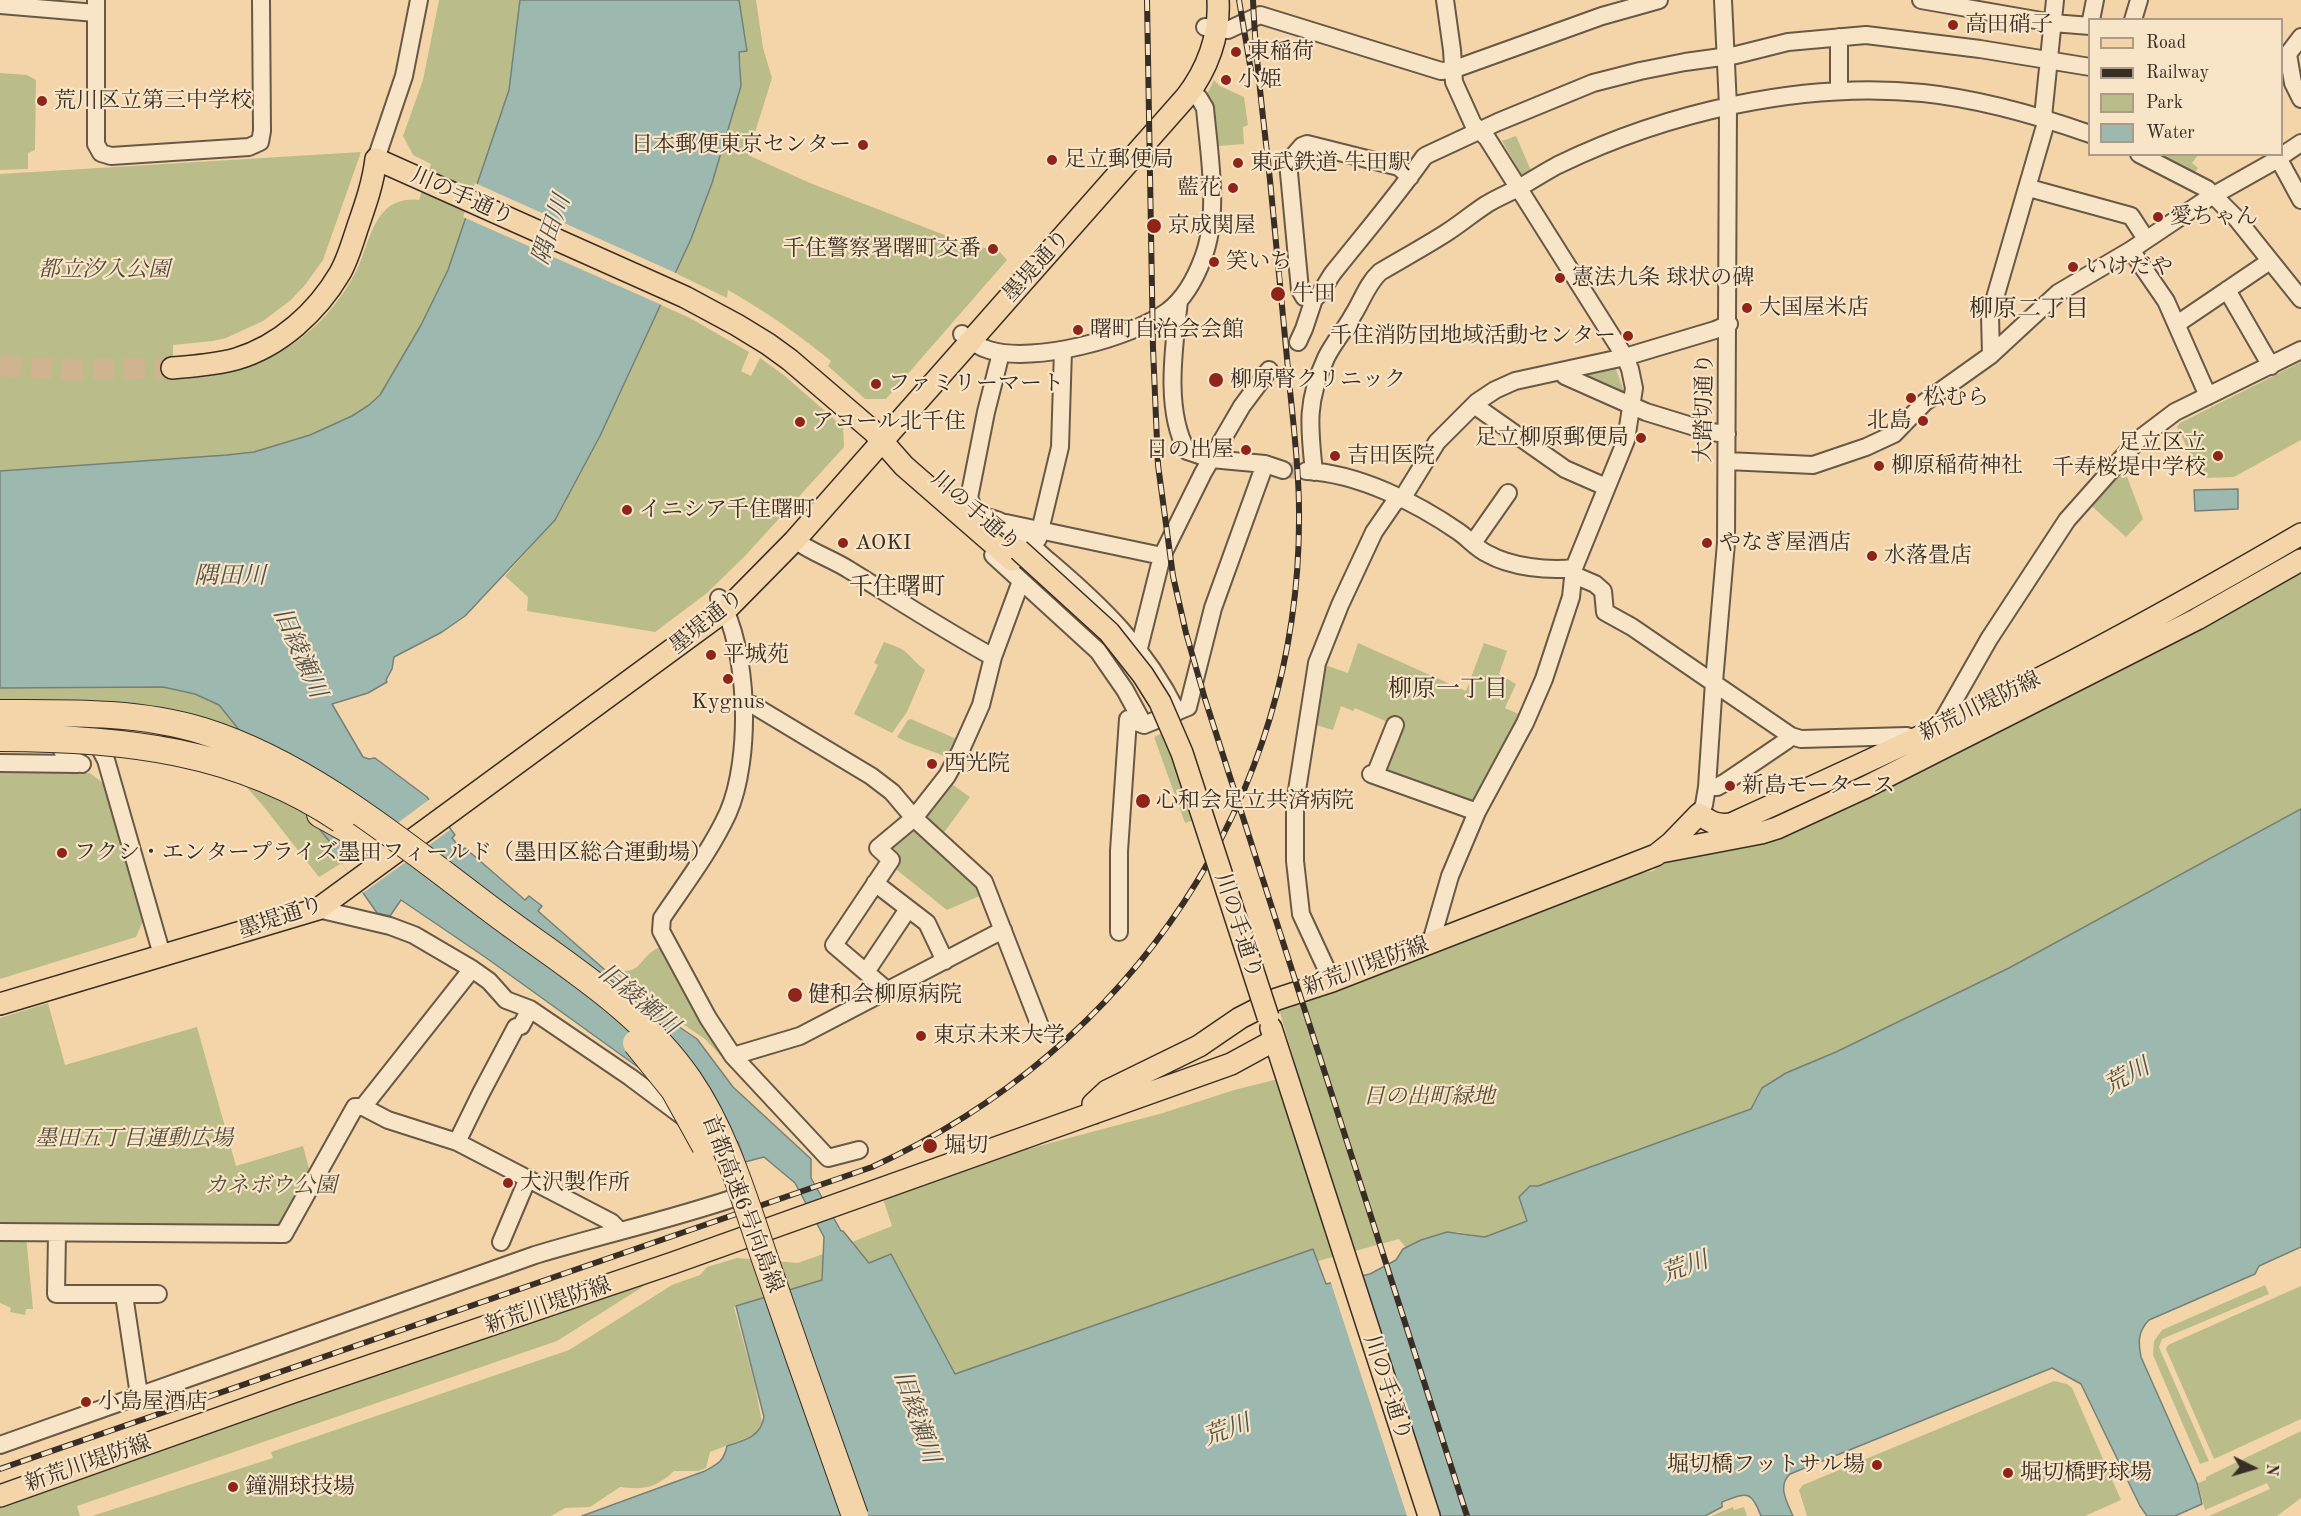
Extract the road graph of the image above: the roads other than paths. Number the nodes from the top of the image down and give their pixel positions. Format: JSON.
{"nodes":[{"id":1,"x":261,"y":0,"type":"edge"},
{"id":2,"x":419,"y":0,"type":"edge"},
{"id":3,"x":1206,"y":0,"type":"edge"},
{"id":4,"x":1218,"y":0,"type":"edge"},
{"id":5,"x":1269,"y":0,"type":"edge"},
{"id":6,"x":1445,"y":0,"type":"edge"},
{"id":7,"x":1659,"y":0,"type":"edge"},
{"id":8,"x":1723,"y":0,"type":"edge"},
{"id":9,"x":1921,"y":0,"type":"edge"},
{"id":10,"x":2055,"y":0,"type":"edge"},
{"id":11,"x":2095,"y":0,"type":"edge"},
{"id":12,"x":2139,"y":0,"type":"edge"},
{"id":13,"x":0,"y":4,"type":"edge"},
{"id":14,"x":96,"y":7,"type":"edge"},
{"id":15,"x":1260,"y":15,"type":"junction"},
{"id":16,"x":2091,"y":18,"type":"edge"},
{"id":17,"x":2134,"y":18,"type":"edge"},
{"id":18,"x":2053,"y":23,"type":"junction"},
{"id":19,"x":2088,"y":26,"type":"edge"},
{"id":20,"x":1211,"y":28,"type":"junction"},
{"id":21,"x":1839,"y":37,"type":"junction"},
{"id":22,"x":2301,"y":37,"type":"edge"},
{"id":23,"x":1725,"y":57,"type":"junction"},
{"id":24,"x":2050,"y":61,"type":"junction"},
{"id":25,"x":2289,"y":62,"type":"edge"},
{"id":26,"x":2088,"y":67,"type":"edge"},
{"id":27,"x":1452,"y":70,"type":"junction"},
{"id":28,"x":1839,"y":90,"type":"junction"},
{"id":29,"x":1191,"y":91,"type":"junction"},
{"id":30,"x":2301,"y":99,"type":"edge"},
{"id":31,"x":1728,"y":106,"type":"junction"},
{"id":32,"x":2045,"y":118,"type":"junction"},
{"id":33,"x":1480,"y":131,"type":"junction"},
{"id":34,"x":2088,"y":133,"type":"edge"},
{"id":35,"x":2301,"y":144,"type":"edge"},
{"id":36,"x":2283,"y":153,"type":"edge"},
{"id":37,"x":2143,"y":156,"type":"edge"},
{"id":38,"x":2277,"y":156,"type":"edge"},
{"id":39,"x":376,"y":159,"type":"junction"},
{"id":40,"x":1410,"y":177,"type":"junction"},
{"id":41,"x":1518,"y":188,"type":"junction"},
{"id":42,"x":2029,"y":188,"type":"junction"},
{"id":43,"x":2214,"y":195,"type":"junction"},
{"id":44,"x":2301,"y":200,"type":"edge"},
{"id":45,"x":2146,"y":239,"type":"junction"},
{"id":46,"x":2132,"y":250,"type":"junction"},
{"id":47,"x":2270,"y":261,"type":"junction"},
{"id":48,"x":2227,"y":290,"type":"junction"},
{"id":49,"x":1314,"y":298,"type":"junction"},
{"id":50,"x":2301,"y":299,"type":"edge"},
{"id":51,"x":1179,"y":301,"type":"junction"},
{"id":52,"x":1728,"y":324,"type":"junction"},
{"id":53,"x":2177,"y":324,"type":"junction"},
{"id":54,"x":966,"y":338,"type":"junction"},
{"id":55,"x":1298,"y":342,"type":"dead end"},
{"id":56,"x":1063,"y":350,"type":"junction"},
{"id":57,"x":2301,"y":350,"type":"edge"},
{"id":58,"x":1001,"y":353,"type":"junction"},
{"id":59,"x":1991,"y":355,"type":"junction"},
{"id":60,"x":1625,"y":357,"type":"junction"},
{"id":61,"x":172,"y":362,"type":"tunnel mouth"},
{"id":62,"x":2271,"y":366,"type":"junction"},
{"id":63,"x":1269,"y":370,"type":"dead end"},
{"id":64,"x":1564,"y":372,"type":"junction"},
{"id":65,"x":2208,"y":396,"type":"junction"},
{"id":66,"x":1474,"y":405,"type":"junction"},
{"id":67,"x":1632,"y":407,"type":"junction"},
{"id":68,"x":1727,"y":434,"type":"junction"},
{"id":69,"x":879,"y":436,"type":"junction"},
{"id":70,"x":1211,"y":459,"type":"junction"},
{"id":71,"x":1727,"y":461,"type":"junction"},
{"id":72,"x":1264,"y":464,"type":"junction"},
{"id":73,"x":1283,"y":470,"type":"tunnel mouth"},
{"id":74,"x":1606,"y":487,"type":"junction"},
{"id":75,"x":1508,"y":493,"type":"dead end"},
{"id":76,"x":1401,"y":497,"type":"junction"},
{"id":77,"x":974,"y":519,"type":"junction"},
{"id":78,"x":1000,"y":522,"type":"junction"},
{"id":79,"x":1042,"y":530,"type":"junction"},
{"id":80,"x":2301,"y":534,"type":"edge"},
{"id":81,"x":795,"y":540,"type":"junction"},
{"id":82,"x":1473,"y":543,"type":"junction"},
{"id":83,"x":1022,"y":553,"type":"junction"},
{"id":84,"x":1162,"y":556,"type":"junction"},
{"id":85,"x":2301,"y":560,"type":"edge"},
{"id":86,"x":1574,"y":572,"type":"junction"},
{"id":87,"x":1021,"y":581,"type":"junction"},
{"id":88,"x":723,"y":604,"type":"junction"},
{"id":89,"x":1139,"y":648,"type":"junction"},
{"id":90,"x":993,"y":657,"type":"junction"},
{"id":91,"x":1714,"y":682,"type":"junction"},
{"id":92,"x":743,"y":702,"type":"junction"},
{"id":93,"x":1177,"y":712,"type":"junction"},
{"id":94,"x":0,"y":713,"type":"edge"},
{"id":95,"x":1947,"y":723,"type":"junction"},
{"id":96,"x":1144,"y":725,"type":"junction"},
{"id":97,"x":1395,"y":725,"type":"dead end"},
{"id":98,"x":0,"y":726,"type":"edge"},
{"id":99,"x":1791,"y":736,"type":"junction"},
{"id":100,"x":0,"y":738,"type":"edge"},
{"id":101,"x":1911,"y":741,"type":"junction"},
{"id":102,"x":0,"y":753,"type":"edge"},
{"id":103,"x":0,"y":763,"type":"edge"},
{"id":104,"x":82,"y":764,"type":"junction"},
{"id":105,"x":110,"y":778,"type":"junction"},
{"id":106,"x":1707,"y":787,"type":"junction"},
{"id":107,"x":338,"y":798,"type":"junction"},
{"id":108,"x":1477,"y":812,"type":"junction"},
{"id":109,"x":1699,"y":814,"type":"junction"},
{"id":110,"x":914,"y":818,"type":"junction"},
{"id":111,"x":380,"y":847,"type":"junction"},
{"id":112,"x":1660,"y":852,"type":"junction"},
{"id":113,"x":352,"y":879,"type":"junction"},
{"id":114,"x":875,"y":883,"type":"junction"},
{"id":115,"x":318,"y":909,"type":"junction"},
{"id":116,"x":908,"y":909,"type":"junction"},
{"id":117,"x":1003,"y":930,"type":"junction"},
{"id":118,"x":1119,"y":932,"type":"dead end"},
{"id":119,"x":1436,"y":941,"type":"junction"},
{"id":120,"x":160,"y":950,"type":"junction"},
{"id":121,"x":945,"y":961,"type":"junction"},
{"id":122,"x":472,"y":969,"type":"junction"},
{"id":123,"x":866,"y":972,"type":"junction"},
{"id":124,"x":1332,"y":981,"type":"junction"},
{"id":125,"x":0,"y":991,"type":"edge"},
{"id":126,"x":888,"y":991,"type":"junction"},
{"id":127,"x":0,"y":1004,"type":"edge"},
{"id":128,"x":530,"y":1009,"type":"junction"},
{"id":129,"x":1040,"y":1026,"type":"dead end"},
{"id":130,"x":1272,"y":1049,"type":"junction"},
{"id":131,"x":733,"y":1056,"type":"junction"},
{"id":132,"x":363,"y":1107,"type":"junction"},
{"id":133,"x":1094,"y":1113,"type":"junction"},
{"id":134,"x":457,"y":1142,"type":"junction"},
{"id":135,"x":859,"y":1150,"type":"dead end"},
{"id":136,"x":528,"y":1178,"type":"junction"},
{"id":137,"x":619,"y":1230,"type":"junction"},
{"id":138,"x":0,"y":1232,"type":"edge"},
{"id":139,"x":57,"y":1234,"type":"junction"},
{"id":140,"x":501,"y":1242,"type":"dead end"},
{"id":141,"x":158,"y":1294,"type":"dead end"},
{"id":142,"x":124,"y":1295,"type":"junction"},
{"id":143,"x":139,"y":1395,"type":"junction"},
{"id":144,"x":0,"y":1445,"type":"edge"},
{"id":145,"x":0,"y":1496,"type":"edge"},
{"id":146,"x":840,"y":1516,"type":"edge"},
{"id":147,"x":855,"y":1516,"type":"edge"},
{"id":148,"x":1416,"y":1516,"type":"edge"},
{"id":149,"x":1429,"y":1516,"type":"edge"}],
"edges":[{"from":1,"to":14,"type":"street"},
{"from":2,"to":39,"type":"street"},
{"from":3,"to":20,"type":"main road","name":"墨堤通り"},
{"from":4,"to":20,"type":"main road","name":"墨堤通り"},
{"from":5,"to":15,"type":"street"},
{"from":6,"to":27,"type":"street"},
{"from":7,"to":27,"type":"street"},
{"from":8,"to":23,"type":"street","name":"大踏切通り"},
{"from":9,"to":18,"type":"street"},
{"from":10,"to":18,"type":"street"},
{"from":11,"to":16,"type":"street"},
{"from":12,"to":17,"type":"street"},
{"from":13,"to":14,"type":"street"},
{"from":15,"to":20,"type":"street"},
{"from":15,"to":27,"type":"street"},
{"from":18,"to":19,"type":"street"},
{"from":18,"to":24,"type":"street"},
{"from":20,"to":29,"type":"main road","name":"墨堤通り"},
{"from":20,"to":54,"type":"main road","name":"墨堤通り"},
{"from":21,"to":23,"type":"street"},
{"from":21,"to":24,"type":"street"},
{"from":21,"to":28,"type":"street"},
{"from":22,"to":25,"type":"street"},
{"from":23,"to":31,"type":"street","name":"大踏切通り"},
{"from":23,"to":33,"type":"street"},
{"from":24,"to":26,"type":"street"},
{"from":24,"to":32,"type":"street"},
{"from":25,"to":30,"type":"street"},
{"from":27,"to":33,"type":"street"},
{"from":28,"to":31,"type":"street"},
{"from":28,"to":32,"type":"street"},
{"from":29,"to":51,"type":"street"},
{"from":29,"to":54,"type":"main road","name":"墨堤通り"},
{"from":31,"to":41,"type":"street"},
{"from":31,"to":52,"type":"street","name":"大踏切通り"},
{"from":32,"to":34,"type":"street"},
{"from":32,"to":42,"type":"street"},
{"from":33,"to":40,"type":"street"},
{"from":33,"to":41,"type":"street"},
{"from":35,"to":36,"type":"street"},
{"from":37,"to":43,"type":"street"},
{"from":38,"to":43,"type":"street"},
{"from":38,"to":44,"type":"street"},
{"from":39,"to":61,"type":"main road"},
{"from":39,"to":69,"type":"main road","name":"川の手通り"},
{"from":40,"to":49,"type":"street"},
{"from":40,"to":49,"type":"street"},
{"from":41,"to":60,"type":"street"},
{"from":41,"to":76,"type":"street"},
{"from":42,"to":45,"type":"street"},
{"from":42,"to":59,"type":"street"},
{"from":43,"to":45,"type":"street"},
{"from":43,"to":47,"type":"street"},
{"from":45,"to":46,"type":"street"},
{"from":46,"to":53,"type":"street"},
{"from":46,"to":59,"type":"street"},
{"from":47,"to":48,"type":"street"},
{"from":47,"to":50,"type":"street"},
{"from":48,"to":53,"type":"street"},
{"from":48,"to":62,"type":"street"},
{"from":49,"to":55,"type":"street"},
{"from":51,"to":56,"type":"street"},
{"from":51,"to":70,"type":"street"},
{"from":52,"to":60,"type":"street"},
{"from":52,"to":68,"type":"street","name":"大踏切通り"},
{"from":53,"to":65,"type":"street"},
{"from":54,"to":58,"type":"street"},
{"from":54,"to":69,"type":"main road","name":"墨堤通り"},
{"from":56,"to":58,"type":"street"},
{"from":56,"to":79,"type":"street"},
{"from":57,"to":62,"type":"street"},
{"from":58,"to":77,"type":"street"},
{"from":59,"to":71,"type":"street"},
{"from":60,"to":64,"type":"street"},
{"from":60,"to":67,"type":"street"},
{"from":62,"to":65,"type":"street"},
{"from":63,"to":70,"type":"street"},
{"from":64,"to":66,"type":"street"},
{"from":64,"to":67,"type":"street"},
{"from":65,"to":95,"type":"street"},
{"from":66,"to":74,"type":"street"},
{"from":66,"to":76,"type":"street"},
{"from":67,"to":68,"type":"street"},
{"from":67,"to":74,"type":"street"},
{"from":68,"to":71,"type":"street","name":"大踏切通り"},
{"from":69,"to":77,"type":"main road","name":"川の手通り"},
{"from":69,"to":81,"type":"main road","name":"墨堤通り"},
{"from":69,"to":88,"type":"main road","name":"墨堤通り"},
{"from":70,"to":72,"type":"street"},
{"from":70,"to":84,"type":"street"},
{"from":71,"to":91,"type":"street","name":"大踏切通り"},
{"from":72,"to":73,"type":"street"},
{"from":72,"to":93,"type":"street"},
{"from":74,"to":86,"type":"street"},
{"from":75,"to":82,"type":"street"},
{"from":76,"to":82,"type":"street"},
{"from":76,"to":124,"type":"street"},
{"from":77,"to":78,"type":"street"},
{"from":77,"to":83,"type":"main road","name":"川の手通り"},
{"from":77,"to":87,"type":"street"},
{"from":78,"to":79,"type":"street"},
{"from":78,"to":83,"type":"street"},
{"from":79,"to":83,"type":"street"},
{"from":79,"to":84,"type":"street"},
{"from":80,"to":95,"type":"main road","name":"新荒川堤防線"},
{"from":81,"to":88,"type":"main road","name":"墨堤通り"},
{"from":81,"to":90,"type":"street"},
{"from":82,"to":86,"type":"street"},
{"from":83,"to":89,"type":"street"},
{"from":83,"to":130,"type":"main road","name":"川の手通り","bridge":true},
{"from":84,"to":89,"type":"street"},
{"from":85,"to":112,"type":"main road","name":"新荒川堤防線"},
{"from":86,"to":91,"type":"street"},
{"from":86,"to":108,"type":"street"},
{"from":87,"to":90,"type":"street"},
{"from":87,"to":96,"type":"street"},
{"from":88,"to":92,"type":"street"},
{"from":88,"to":113,"type":"main road","name":"墨堤通り"},
{"from":89,"to":93,"type":"street"},
{"from":90,"to":110,"type":"street"},
{"from":91,"to":99,"type":"street"},
{"from":91,"to":106,"type":"street","name":"大踏切通り"},
{"from":92,"to":110,"type":"street"},
{"from":92,"to":131,"type":"street"},
{"from":93,"to":96,"type":"street"},
{"from":94,"to":107,"type":"highway","name":"首都高速6号向島線","bridge":true},
{"from":95,"to":101,"type":"main road","name":"新荒川堤防線"},
{"from":96,"to":118,"type":"street"},
{"from":97,"to":108,"type":"street"},
{"from":98,"to":107,"type":"highway","bridge":true},
{"from":99,"to":101,"type":"street"},
{"from":99,"to":106,"type":"street"},
{"from":100,"to":111,"type":"highway","name":"首都高速6号向島線","bridge":true},
{"from":101,"to":109,"type":"main road","name":"新荒川堤防線"},
{"from":102,"to":111,"type":"highway"},
{"from":103,"to":104,"type":"street"},
{"from":104,"to":105,"type":"street"},
{"from":104,"to":105,"type":"street"},
{"from":105,"to":120,"type":"street"},
{"from":106,"to":109,"type":"street","name":"大踏切通り"},
{"from":107,"to":147,"type":"highway","name":"首都高速6号向島線","bridge":true},
{"from":108,"to":119,"type":"street"},
{"from":109,"to":112,"type":"main road","name":"新荒川堤防線"},
{"from":110,"to":114,"type":"street"},
{"from":110,"to":117,"type":"street"},
{"from":111,"to":146,"type":"highway","name":"首都高速6号向島線","bridge":true},
{"from":112,"to":119,"type":"main road","name":"新荒川堤防線"},
{"from":113,"to":115,"type":"main road","name":"墨堤通り"},
{"from":113,"to":120,"type":"main road","name":"墨堤通り"},
{"from":114,"to":116,"type":"street"},
{"from":114,"to":123,"type":"street"},
{"from":115,"to":120,"type":"main road","name":"墨堤通り"},
{"from":115,"to":122,"type":"street"},
{"from":116,"to":121,"type":"street"},
{"from":116,"to":123,"type":"street"},
{"from":117,"to":121,"type":"street"},
{"from":117,"to":129,"type":"street"},
{"from":119,"to":124,"type":"main road","name":"新荒川堤防線"},
{"from":120,"to":125,"type":"main road","name":"墨堤通り"},
{"from":120,"to":127,"type":"main road","name":"墨堤通り"},
{"from":121,"to":126,"type":"street"},
{"from":122,"to":128,"type":"street"},
{"from":122,"to":132,"type":"street"},
{"from":123,"to":126,"type":"street"},
{"from":124,"to":133,"type":"main road","name":"新荒川堤防線"},
{"from":126,"to":131,"type":"street"},
{"from":128,"to":134,"type":"street"},
{"from":128,"to":137,"type":"street"},
{"from":130,"to":133,"type":"main road","name":"新荒川堤防線"},
{"from":130,"to":148,"type":"main road","name":"川の手通り"},
{"from":130,"to":149,"type":"main road","name":"川の手通り"},
{"from":131,"to":135,"type":"street"},
{"from":132,"to":134,"type":"street"},
{"from":132,"to":139,"type":"street"},
{"from":133,"to":145,"type":"main road","name":"新荒川堤防線"},
{"from":134,"to":136,"type":"street"},
{"from":136,"to":137,"type":"street"},
{"from":136,"to":140,"type":"street"},
{"from":137,"to":143,"type":"street"},
{"from":138,"to":139,"type":"street"},
{"from":139,"to":142,"type":"street"},
{"from":141,"to":142,"type":"street"},
{"from":142,"to":143,"type":"street"},
{"from":143,"to":144,"type":"street"}]}
